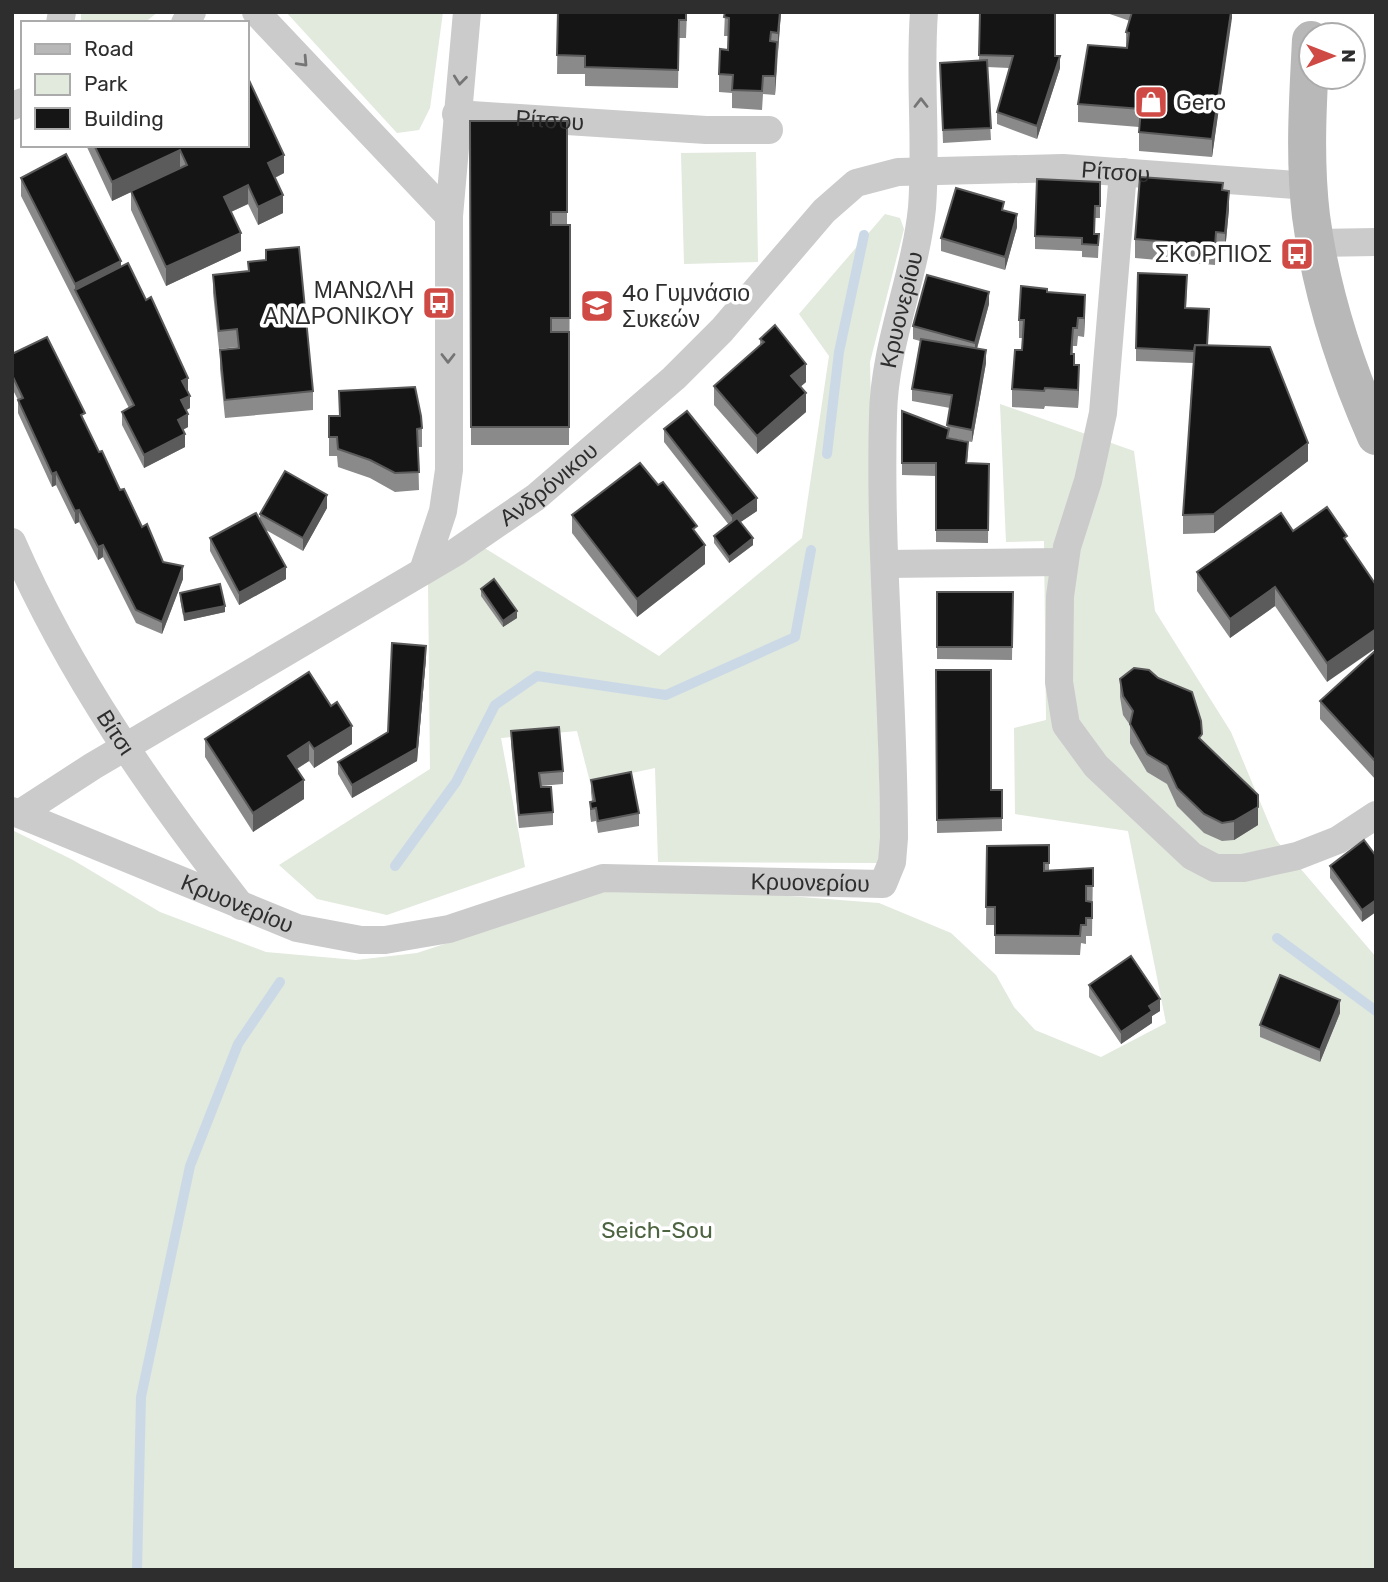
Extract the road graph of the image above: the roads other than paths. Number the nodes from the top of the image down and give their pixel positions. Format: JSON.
{"nodes":[{"id":1,"x":256,"y":12,"type":"edge"},
{"id":2,"x":467,"y":12,"type":"edge"},
{"id":3,"x":924,"y":12,"type":"edge"},
{"id":4,"x":1310,"y":91,"type":"edge"},
{"id":5,"x":456,"y":114,"type":"junction"},
{"id":6,"x":769,"y":130,"type":"dead end"},
{"id":7,"x":922,"y":171,"type":"junction"},
{"id":8,"x":1123,"y":172,"type":"junction"},
{"id":9,"x":1309,"y":186,"type":"junction"},
{"id":10,"x":449,"y":216,"type":"junction"},
{"id":11,"x":1376,"y":242,"type":"edge"},
{"id":12,"x":1316,"y":243,"type":"junction"},
{"id":13,"x":1376,"y":436,"type":"edge"},
{"id":14,"x":12,"y":542,"type":"edge"},
{"id":15,"x":1064,"y":562,"type":"junction"},
{"id":16,"x":885,"y":564,"type":"junction"},
{"id":17,"x":423,"y":571,"type":"junction"},
{"id":18,"x":125,"y":747,"type":"junction"},
{"id":19,"x":15,"y":813,"type":"edge"},
{"id":20,"x":1376,"y":815,"type":"edge"},
{"id":21,"x":243,"y":907,"type":"junction"}],
"edges":[{"from":1,"to":10,"type":"street","one_way":true},
{"from":2,"to":5,"type":"street","one_way":true},
{"from":7,"to":3,"type":"street","name":"Κρυονερίου","one_way":true},
{"from":4,"to":9,"type":"main road"},
{"from":5,"to":6,"type":"street","name":"Ρίτσου"},
{"from":5,"to":10,"type":"street"},
{"from":7,"to":8,"type":"street","name":"Ρίτσου"},
{"from":7,"to":16,"type":"street","name":"Κρυονερίου"},
{"from":7,"to":17,"type":"street","name":"Ανδρόνικου"},
{"from":8,"to":9,"type":"street","name":"Ρίτσου"},
{"from":8,"to":15,"type":"street"},
{"from":9,"to":12,"type":"main road"},
{"from":10,"to":17,"type":"street","one_way":true},
{"from":11,"to":12,"type":"street"},
{"from":12,"to":13,"type":"main road"},
{"from":14,"to":18,"type":"street","name":"Βίτσι"},
{"from":15,"to":16,"type":"street"},
{"from":15,"to":20,"type":"street"},
{"from":16,"to":21,"type":"street","name":"Κρυονερίου"},
{"from":17,"to":18,"type":"street","name":"Ανδρόνικου"},
{"from":18,"to":19,"type":"street","name":"Ανδρόνικου"},
{"from":18,"to":21,"type":"street","name":"Βίτσι"},
{"from":19,"to":21,"type":"street","name":"Κρυονερίου"}]}
